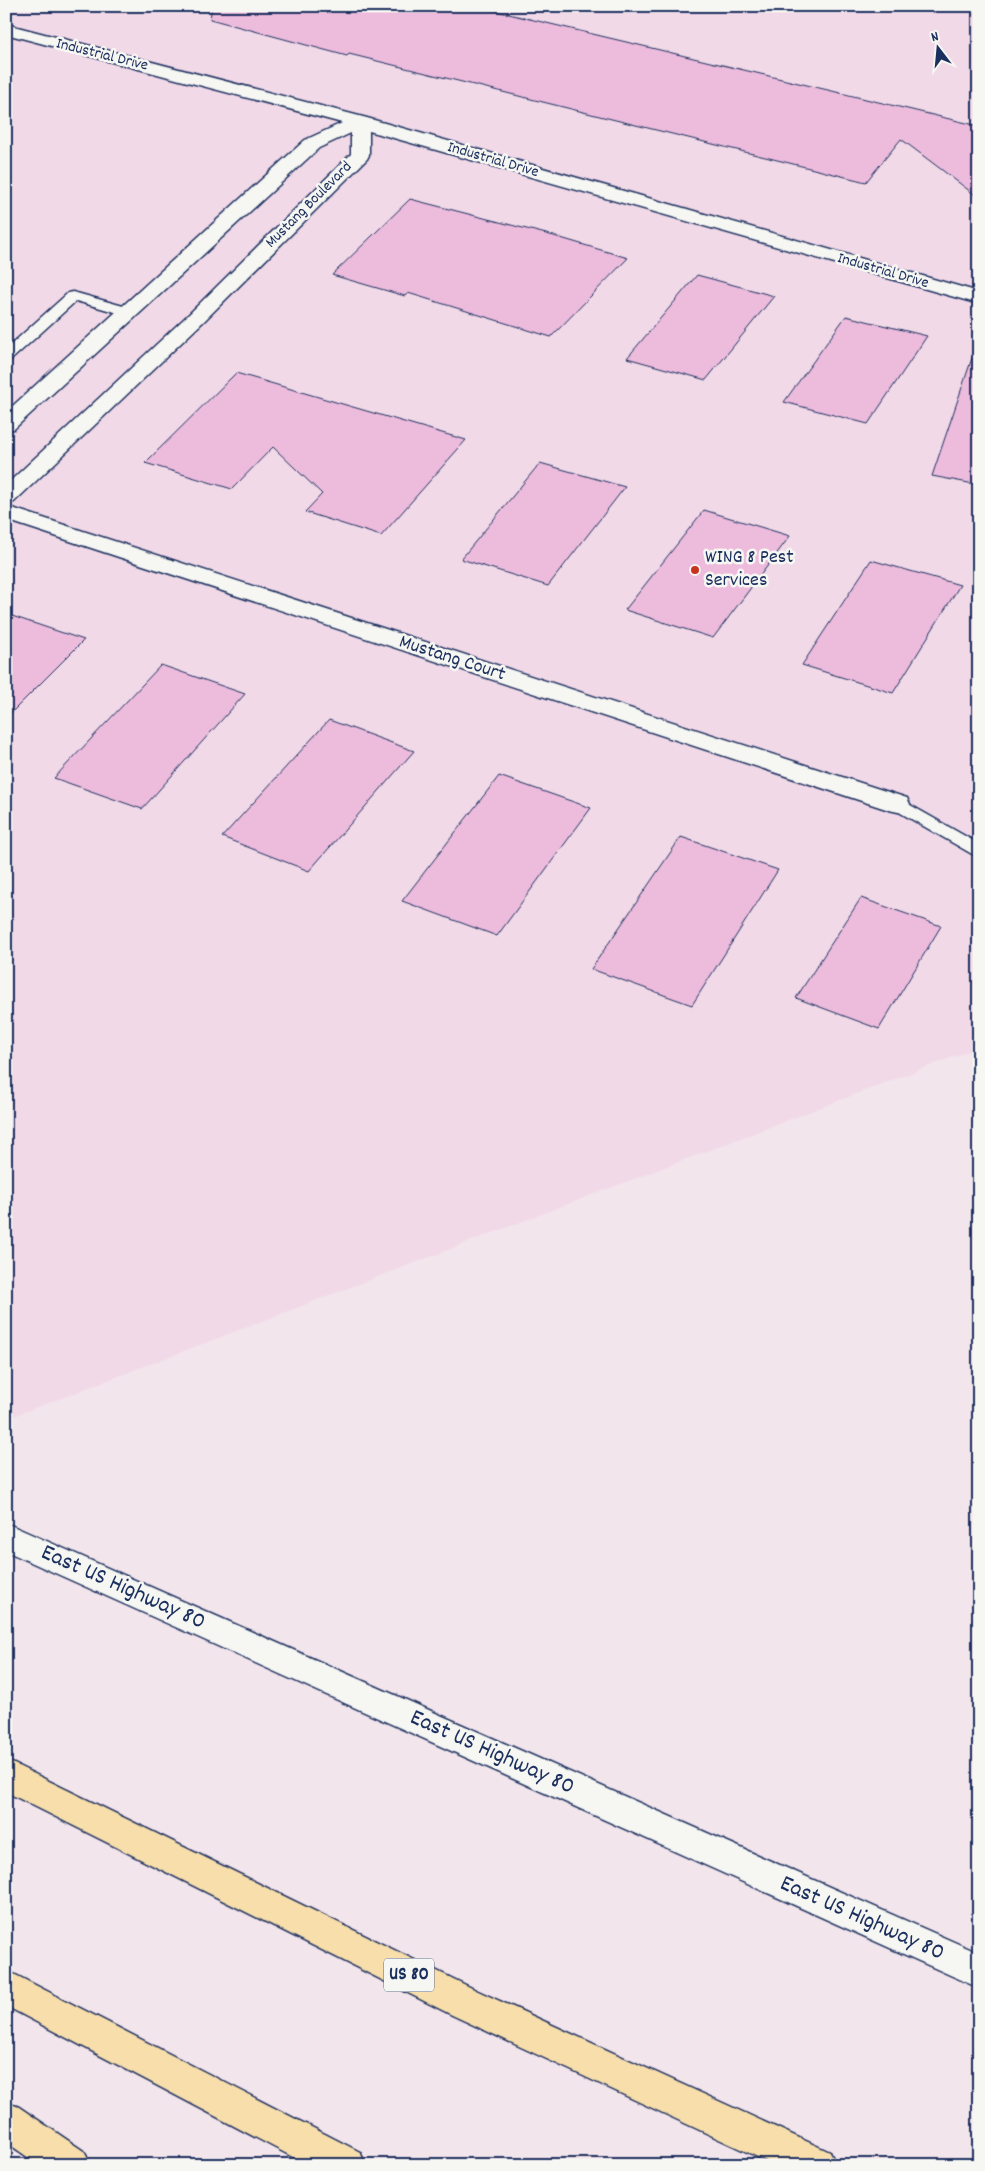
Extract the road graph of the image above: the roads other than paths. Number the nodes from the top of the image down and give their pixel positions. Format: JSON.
{"nodes":[{"id":1,"x":6,"y":29,"type":"edge"},
{"id":2,"x":360,"y":122,"type":"junction"},
{"id":3,"x":979,"y":298,"type":"edge"},
{"id":4,"x":129,"y":312,"type":"junction"},
{"id":5,"x":6,"y":357,"type":"edge"},
{"id":6,"x":6,"y":424,"type":"edge"},
{"id":7,"x":6,"y":497,"type":"edge"},
{"id":8,"x":6,"y":513,"type":"edge"},
{"id":9,"x":898,"y":804,"type":"joint"},
{"id":10,"x":979,"y":852,"type":"edge"},
{"id":11,"x":6,"y":1536,"type":"edge"},
{"id":12,"x":6,"y":1775,"type":"edge"},
{"id":13,"x":979,"y":1971,"type":"edge"},
{"id":14,"x":6,"y":1987,"type":"edge"},
{"id":15,"x":6,"y":2120,"type":"edge"},
{"id":16,"x":72,"y":2165,"type":"edge"},
{"id":17,"x":348,"y":2165,"type":"edge"},
{"id":18,"x":817,"y":2165,"type":"edge"}],
"edges":[{"from":1,"to":2,"type":"street","name":"Industrial Drive"},
{"from":2,"to":3,"type":"street","name":"Industrial Drive"},
{"from":2,"to":4,"type":"street","name":"Mustang Boulevard"},
{"from":2,"to":7,"type":"street","name":"Mustang Boulevard"},
{"from":4,"to":5,"type":"lane"},
{"from":4,"to":6,"type":"street","name":"Mustang Boulevard"},
{"from":8,"to":9,"type":"street","name":"Mustang Court"},
{"from":9,"to":10,"type":"lane"},
{"from":11,"to":13,"type":"street","name":"East US Highway 80"},
{"from":12,"to":18,"type":"highway","number":"US 80"},
{"from":14,"to":17,"type":"highway"},
{"from":15,"to":16,"type":"highway"}]}
